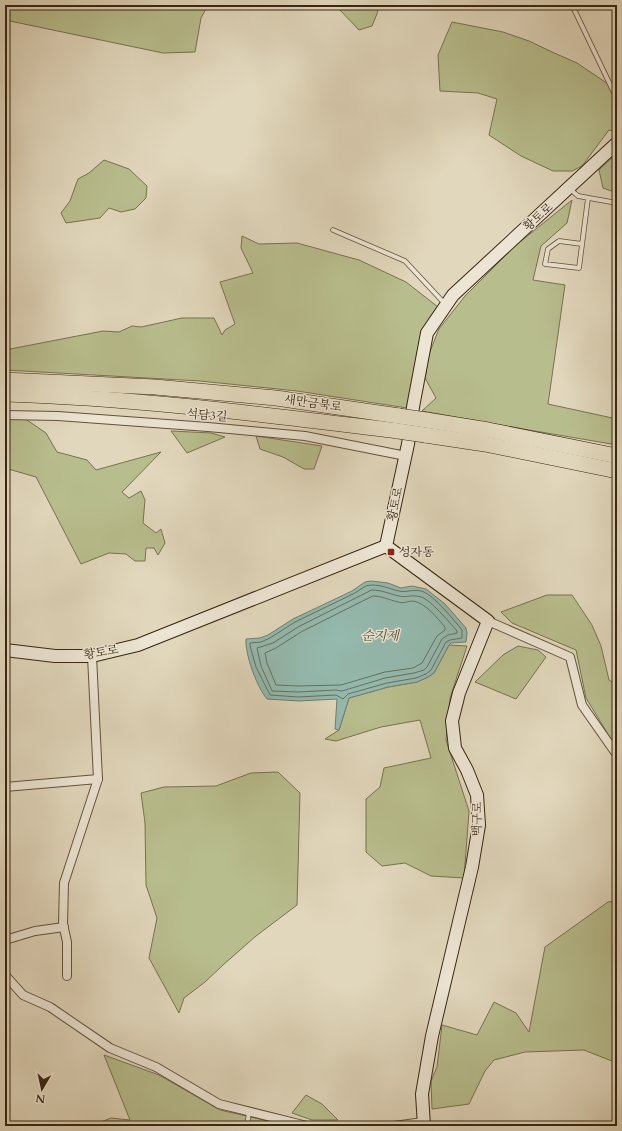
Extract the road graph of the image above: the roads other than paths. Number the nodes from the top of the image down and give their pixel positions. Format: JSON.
{"nodes":[{"id":1,"x":572,"y":5,"type":"edge"},
{"id":2,"x":617,"y":99,"type":"edge"},
{"id":3,"x":617,"y":142,"type":"edge"},
{"id":4,"x":569,"y":188,"type":"junction"},
{"id":5,"x":588,"y":198,"type":"junction"},
{"id":6,"x":617,"y":202,"type":"edge"},
{"id":7,"x":333,"y":230,"type":"dead end"},
{"id":8,"x":582,"y":244,"type":"junction"},
{"id":9,"x":446,"y":305,"type":"junction"},
{"id":10,"x":5,"y":380,"type":"edge"},
{"id":11,"x":5,"y":394,"type":"edge"},
{"id":12,"x":5,"y":415,"type":"edge"},
{"id":13,"x":406,"y":456,"type":"junction"},
{"id":14,"x":617,"y":456,"type":"edge"},
{"id":15,"x":617,"y":471,"type":"edge"},
{"id":16,"x":386,"y":546,"type":"junction"},
{"id":17,"x":488,"y":621,"type":"junction"},
{"id":18,"x":5,"y":650,"type":"edge"},
{"id":19,"x":92,"y":656,"type":"junction"},
{"id":20,"x":617,"y":755,"type":"edge"},
{"id":21,"x":98,"y":779,"type":"junction"},
{"id":22,"x":5,"y":787,"type":"edge"},
{"id":23,"x":64,"y":927,"type":"junction"},
{"id":24,"x":5,"y":940,"type":"edge"},
{"id":25,"x":5,"y":976,"type":"edge"},
{"id":26,"x":67,"y":976,"type":"dead end"},
{"id":27,"x":249,"y":1112,"type":"junction"},
{"id":28,"x":423,"y":1124,"type":"edge"},
{"id":29,"x":246,"y":1126,"type":"edge"},
{"id":30,"x":312,"y":1126,"type":"edge"},
{"id":31,"x":394,"y":1126,"type":"edge"}],
"edges":[{"from":1,"to":2,"type":"lane"},
{"from":3,"to":4,"type":"main road","name":"황토로"},
{"from":4,"to":5,"type":"lane"},
{"from":4,"to":9,"type":"main road","name":"황토로"},
{"from":5,"to":6,"type":"lane"},
{"from":5,"to":8,"type":"lane"},
{"from":7,"to":9,"type":"lane"},
{"from":8,"to":8,"type":"lane"},
{"from":9,"to":13,"type":"main road","name":"황토로"},
{"from":10,"to":14,"type":"highway","name":"새만금북로","bridge":true},
{"from":11,"to":15,"type":"highway","name":"새만금북로","bridge":true},
{"from":12,"to":13,"type":"street","name":"석담3길"},
{"from":13,"to":16,"type":"main road","name":"황토로"},
{"from":16,"to":17,"type":"main road"},
{"from":16,"to":19,"type":"main road","name":"황토로"},
{"from":17,"to":20,"type":"street"},
{"from":17,"to":28,"type":"main road","name":"백구로"},
{"from":18,"to":19,"type":"main road","name":"황토로"},
{"from":19,"to":21,"type":"street"},
{"from":21,"to":22,"type":"street"},
{"from":21,"to":23,"type":"street"},
{"from":23,"to":24,"type":"street"},
{"from":23,"to":26,"type":"street"},
{"from":25,"to":27,"type":"street"},
{"from":27,"to":29,"type":"lane"},
{"from":27,"to":30,"type":"street"},
{"from":28,"to":31,"type":"street"}]}
